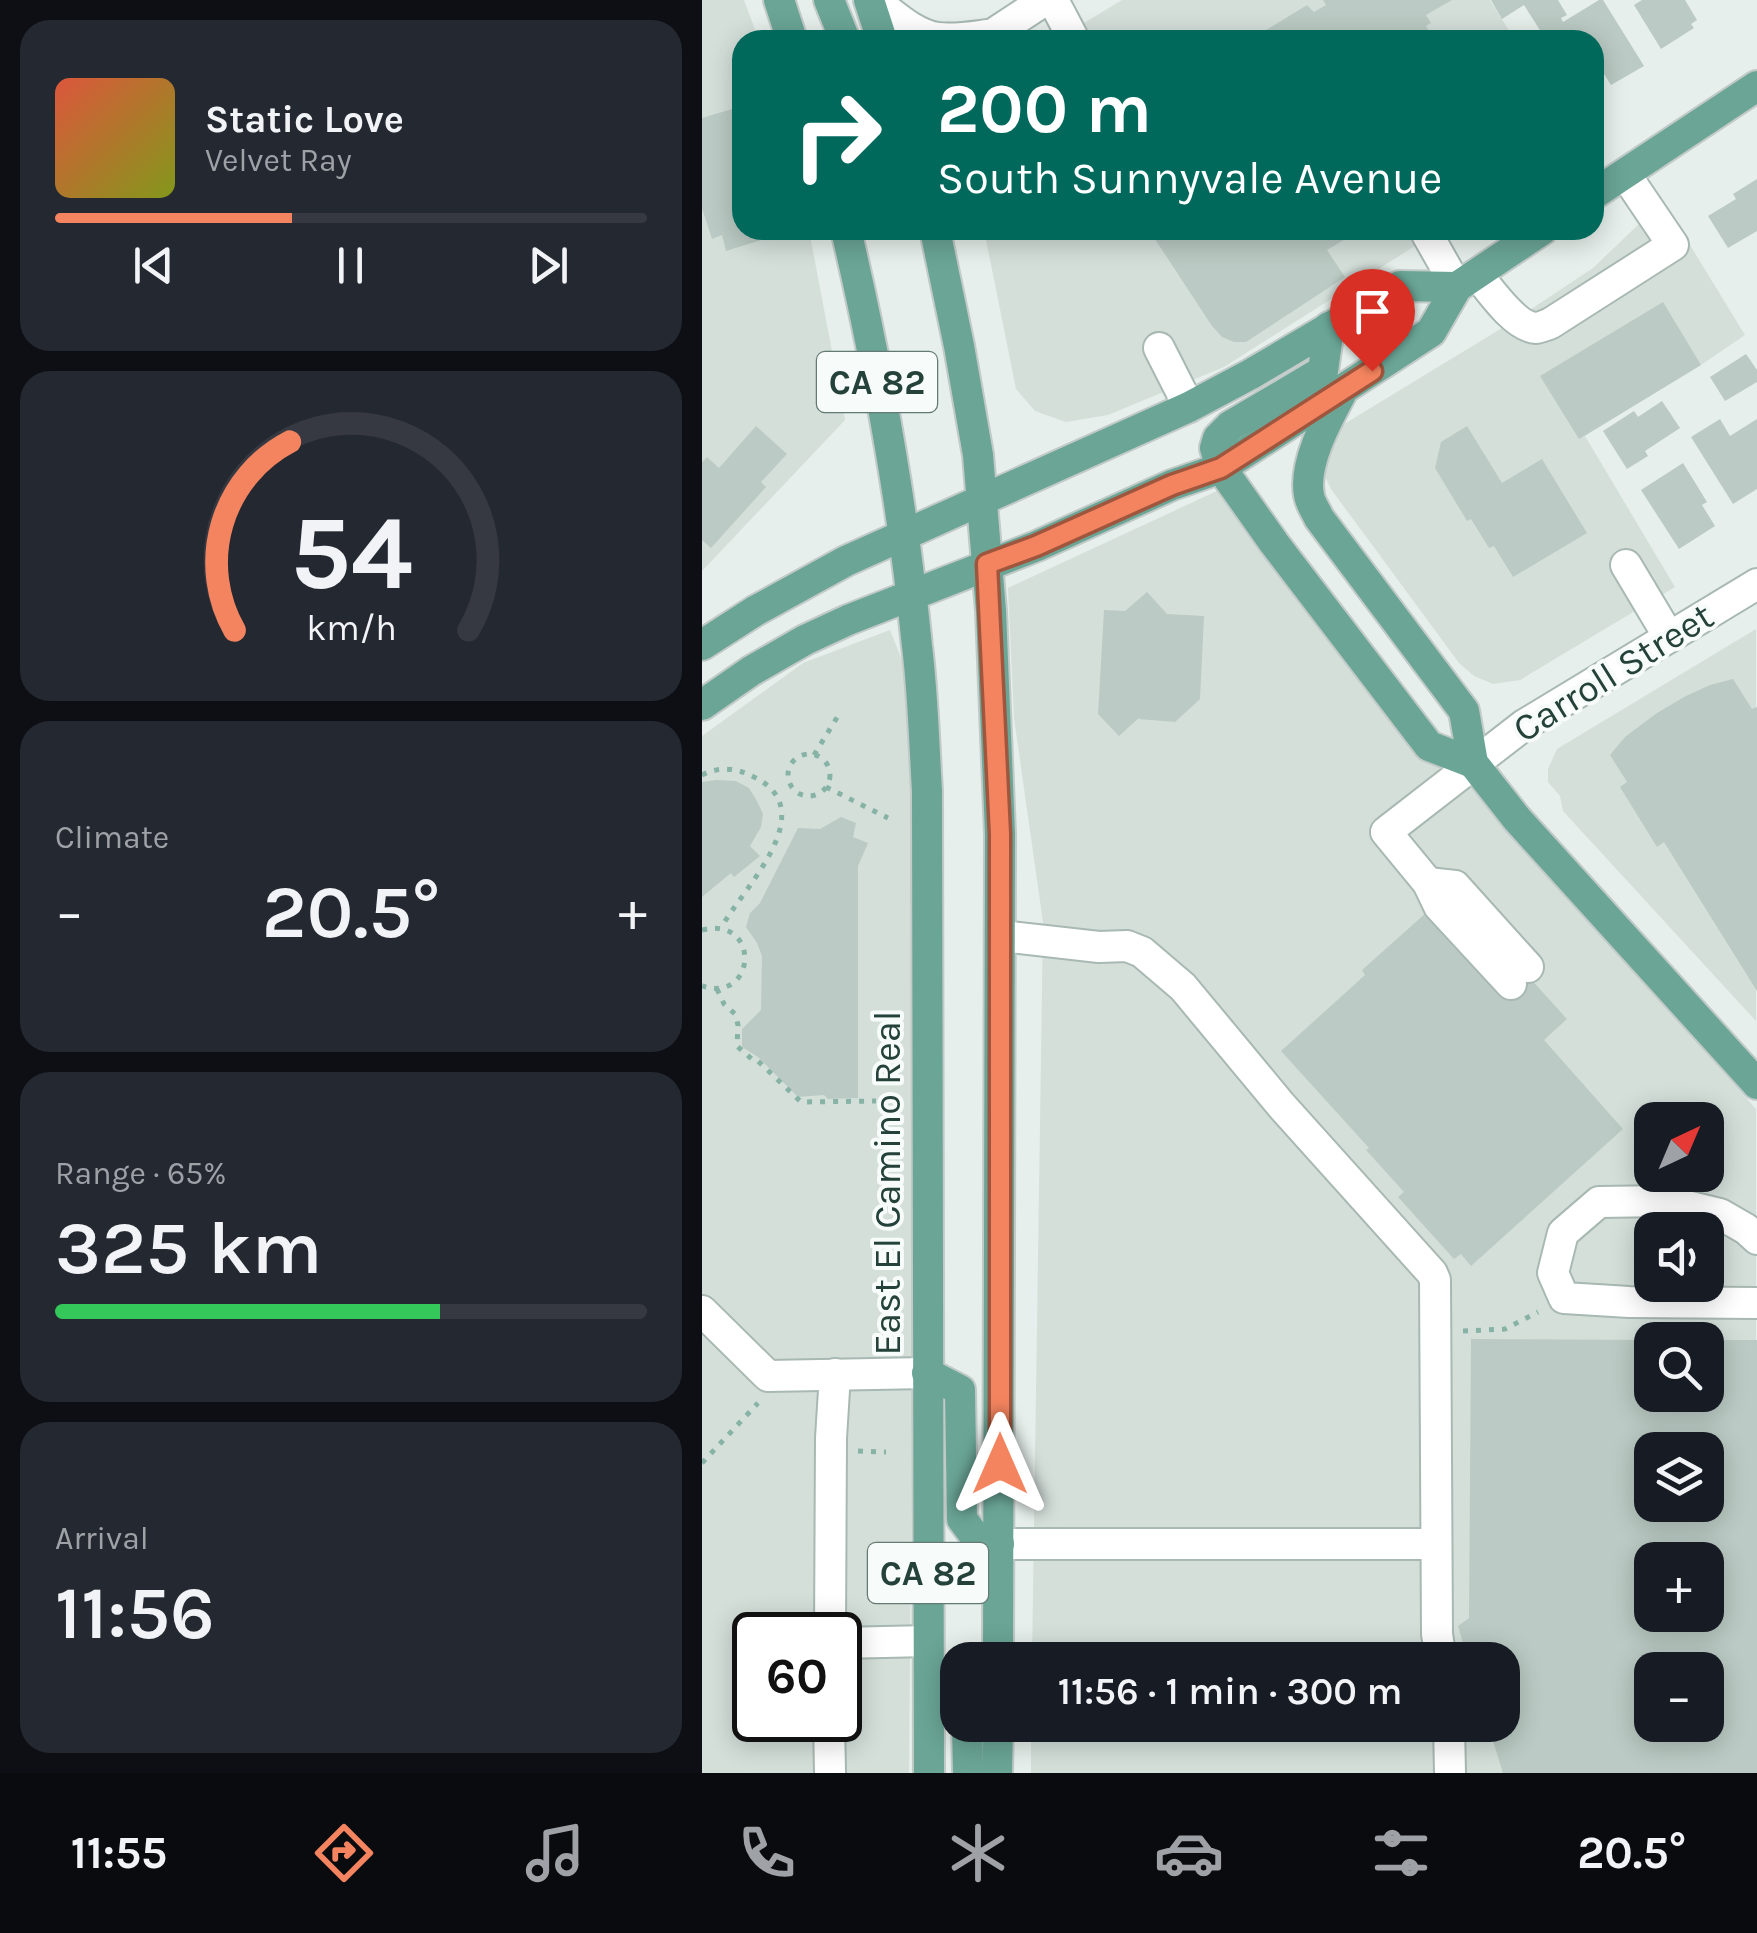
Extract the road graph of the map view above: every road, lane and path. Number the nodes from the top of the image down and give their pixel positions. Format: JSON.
{"nodes":[{"id":1,"x":780,"y":0,"type":"edge"},
{"id":2,"x":829,"y":0,"type":"edge"},
{"id":3,"x":871,"y":0,"type":"edge"},
{"id":4,"x":1045,"y":0,"type":"edge"},
{"id":5,"x":1053,"y":0,"type":"edge"},
{"id":6,"x":789,"y":30,"type":"edge"},
{"id":7,"x":842,"y":30,"type":"edge"},
{"id":8,"x":879,"y":30,"type":"edge"},
{"id":9,"x":917,"y":30,"type":"edge"},
{"id":10,"x":998,"y":30,"type":"edge"},
{"id":11,"x":1069,"y":30,"type":"edge"},
{"id":12,"x":1756,"y":86,"type":"edge"},
{"id":13,"x":1625,"y":174,"type":"junction"},
{"id":14,"x":1604,"y":188,"type":"edge"},
{"id":15,"x":848,"y":240,"type":"edge"},
{"id":16,"x":936,"y":240,"type":"edge"},
{"id":17,"x":1432,"y":240,"type":"edge"},
{"id":18,"x":1508,"y":240,"type":"edge"},
{"id":19,"x":1467,"y":280,"type":"junction"},
{"id":20,"x":1329,"y":327,"type":"junction"},
{"id":21,"x":1160,"y":348,"type":"dead end"},
{"id":22,"x":1342,"y":391,"type":"junction"},
{"id":23,"x":1189,"y":407,"type":"junction"},
{"id":24,"x":1221,"y":468,"type":"junction"},
{"id":25,"x":982,"y":501,"type":"junction"},
{"id":26,"x":903,"y":534,"type":"junction"},
{"id":27,"x":987,"y":564,"type":"junction"},
{"id":28,"x":1626,"y":565,"type":"dead end"},
{"id":29,"x":1756,"y":584,"type":"edge"},
{"id":30,"x":911,"y":594,"type":"junction"},
{"id":31,"x":1669,"y":637,"type":"junction"},
{"id":32,"x":702,"y":645,"type":"edge"},
{"id":33,"x":702,"y":705,"type":"edge"},
{"id":34,"x":841,"y":711,"type":"dead end"},
{"id":35,"x":814,"y":754,"type":"junction"},
{"id":36,"x":1472,"y":763,"type":"junction"},
{"id":37,"x":702,"y":775,"type":"edge"},
{"id":38,"x":826,"y":787,"type":"junction"},
{"id":39,"x":793,"y":788,"type":"junction"},
{"id":40,"x":779,"y":798,"type":"junction"},
{"id":41,"x":888,"y":818,"type":"dead end"},
{"id":42,"x":721,"y":928,"type":"junction"},
{"id":43,"x":702,"y":930,"type":"edge"},
{"id":44,"x":1001,"y":936,"type":"junction"},
{"id":45,"x":1520,"y":976,"type":"dead end"},
{"id":46,"x":702,"y":986,"type":"edge"},
{"id":47,"x":718,"y":989,"type":"junction"},
{"id":48,"x":1756,"y":1084,"type":"edge"},
{"id":49,"x":876,"y":1101,"type":"dead end"},
{"id":50,"x":1753,"y":1229,"type":"edge"},
{"id":51,"x":1564,"y":1298,"type":"junction"},
{"id":52,"x":1756,"y":1303,"type":"edge"},
{"id":53,"x":702,"y":1311,"type":"edge"},
{"id":54,"x":1435,"y":1332,"type":"junction"},
{"id":55,"x":835,"y":1374,"type":"junction"},
{"id":56,"x":927,"y":1374,"type":"junction"},
{"id":57,"x":759,"y":1402,"type":"dead end"},
{"id":58,"x":831,"y":1438,"type":"junction"},
{"id":59,"x":886,"y":1452,"type":"dead end"},
{"id":60,"x":702,"y":1463,"type":"edge"},
{"id":61,"x":1000,"y":1544,"type":"junction"},
{"id":62,"x":1436,"y":1544,"type":"junction"},
{"id":63,"x":830,"y":1612,"type":"edge"},
{"id":64,"x":928,"y":1642,"type":"junction"},
{"id":65,"x":998,"y":1642,"type":"edge"},
{"id":66,"x":1438,"y":1642,"type":"edge"},
{"id":67,"x":862,"y":1643,"type":"edge"},
{"id":68,"x":940,"y":1649,"type":"edge"},
{"id":69,"x":830,"y":1742,"type":"edge"},
{"id":70,"x":968,"y":1742,"type":"edge"},
{"id":71,"x":998,"y":1742,"type":"edge"},
{"id":72,"x":1449,"y":1742,"type":"edge"},
{"id":73,"x":830,"y":1773,"type":"edge"},
{"id":74,"x":928,"y":1773,"type":"edge"},
{"id":75,"x":968,"y":1773,"type":"edge"},
{"id":76,"x":997,"y":1773,"type":"edge"},
{"id":77,"x":1450,"y":1773,"type":"edge"}],
"edges":[{"from":1,"to":6,"type":"main road"},
{"from":2,"to":7,"type":"main road"},
{"from":3,"to":8,"type":"main road"},
{"from":3,"to":9,"type":"street"},
{"from":4,"to":10,"type":"street"},
{"from":5,"to":11,"type":"street"},
{"from":12,"to":13,"type":"main road"},
{"from":13,"to":14,"type":"main road"},
{"from":13,"to":19,"type":"street"},
{"from":15,"to":26,"type":"main road","number":"CA 82"},
{"from":16,"to":25,"type":"main road","number":"CA 82"},
{"from":17,"to":19,"type":"street"},
{"from":18,"to":19,"type":"main road"},
{"from":19,"to":20,"type":"main road"},
{"from":19,"to":22,"type":"main road"},
{"from":20,"to":23,"type":"main road"},
{"from":20,"to":24,"type":"main road"},
{"from":21,"to":23,"type":"street"},
{"from":22,"to":24,"type":"main road"},
{"from":22,"to":36,"type":"main road"},
{"from":23,"to":25,"type":"main road"},
{"from":24,"to":27,"type":"main road"},
{"from":24,"to":36,"type":"main road"},
{"from":25,"to":26,"type":"main road"},
{"from":25,"to":27,"type":"main road","number":"CA 82"},
{"from":26,"to":30,"type":"main road","number":"CA 82"},
{"from":26,"to":32,"type":"main road"},
{"from":27,"to":30,"type":"main road"},
{"from":27,"to":44,"type":"main road","number":"CA 82"},
{"from":28,"to":31,"type":"street"},
{"from":29,"to":31,"type":"street","name":"Carroll Street"},
{"from":30,"to":33,"type":"main road"},
{"from":30,"to":56,"type":"main road","name":"East El Camino Real","number":"CA 82"},
{"from":31,"to":36,"type":"street","name":"Carroll Street"},
{"from":34,"to":35,"type":"path"},
{"from":35,"to":38,"type":"path"},
{"from":35,"to":39,"type":"path"},
{"from":36,"to":45,"type":"street","name":"Carroll Street"},
{"from":36,"to":48,"type":"main road"},
{"from":37,"to":40,"type":"path"},
{"from":38,"to":39,"type":"path"},
{"from":38,"to":41,"type":"path"},
{"from":39,"to":40,"type":"path"},
{"from":40,"to":42,"type":"path"},
{"from":42,"to":43,"type":"path"},
{"from":42,"to":47,"type":"path"},
{"from":44,"to":54,"type":"street"},
{"from":44,"to":61,"type":"main road","number":"CA 82"},
{"from":46,"to":47,"type":"path"},
{"from":47,"to":49,"type":"path"},
{"from":50,"to":51,"type":"street"},
{"from":51,"to":52,"type":"street"},
{"from":51,"to":54,"type":"path"},
{"from":53,"to":55,"type":"street"},
{"from":54,"to":62,"type":"street"},
{"from":55,"to":56,"type":"street"},
{"from":55,"to":58,"type":"street"},
{"from":56,"to":61,"type":"main road"},
{"from":56,"to":64,"type":"main road","name":"East El Camino Real","number":"CA 82"},
{"from":57,"to":60,"type":"path"},
{"from":58,"to":59,"type":"path"},
{"from":58,"to":63,"type":"street"},
{"from":61,"to":62,"type":"street"},
{"from":61,"to":65,"type":"main road","number":"CA 82"},
{"from":62,"to":66,"type":"street"},
{"from":64,"to":67,"type":"street"},
{"from":64,"to":68,"type":"main road"},
{"from":64,"to":74,"type":"main road","name":"East El Camino Real","number":"CA 82"},
{"from":69,"to":73,"type":"street"},
{"from":70,"to":75,"type":"main road"},
{"from":71,"to":76,"type":"main road"},
{"from":72,"to":77,"type":"street"}]}
